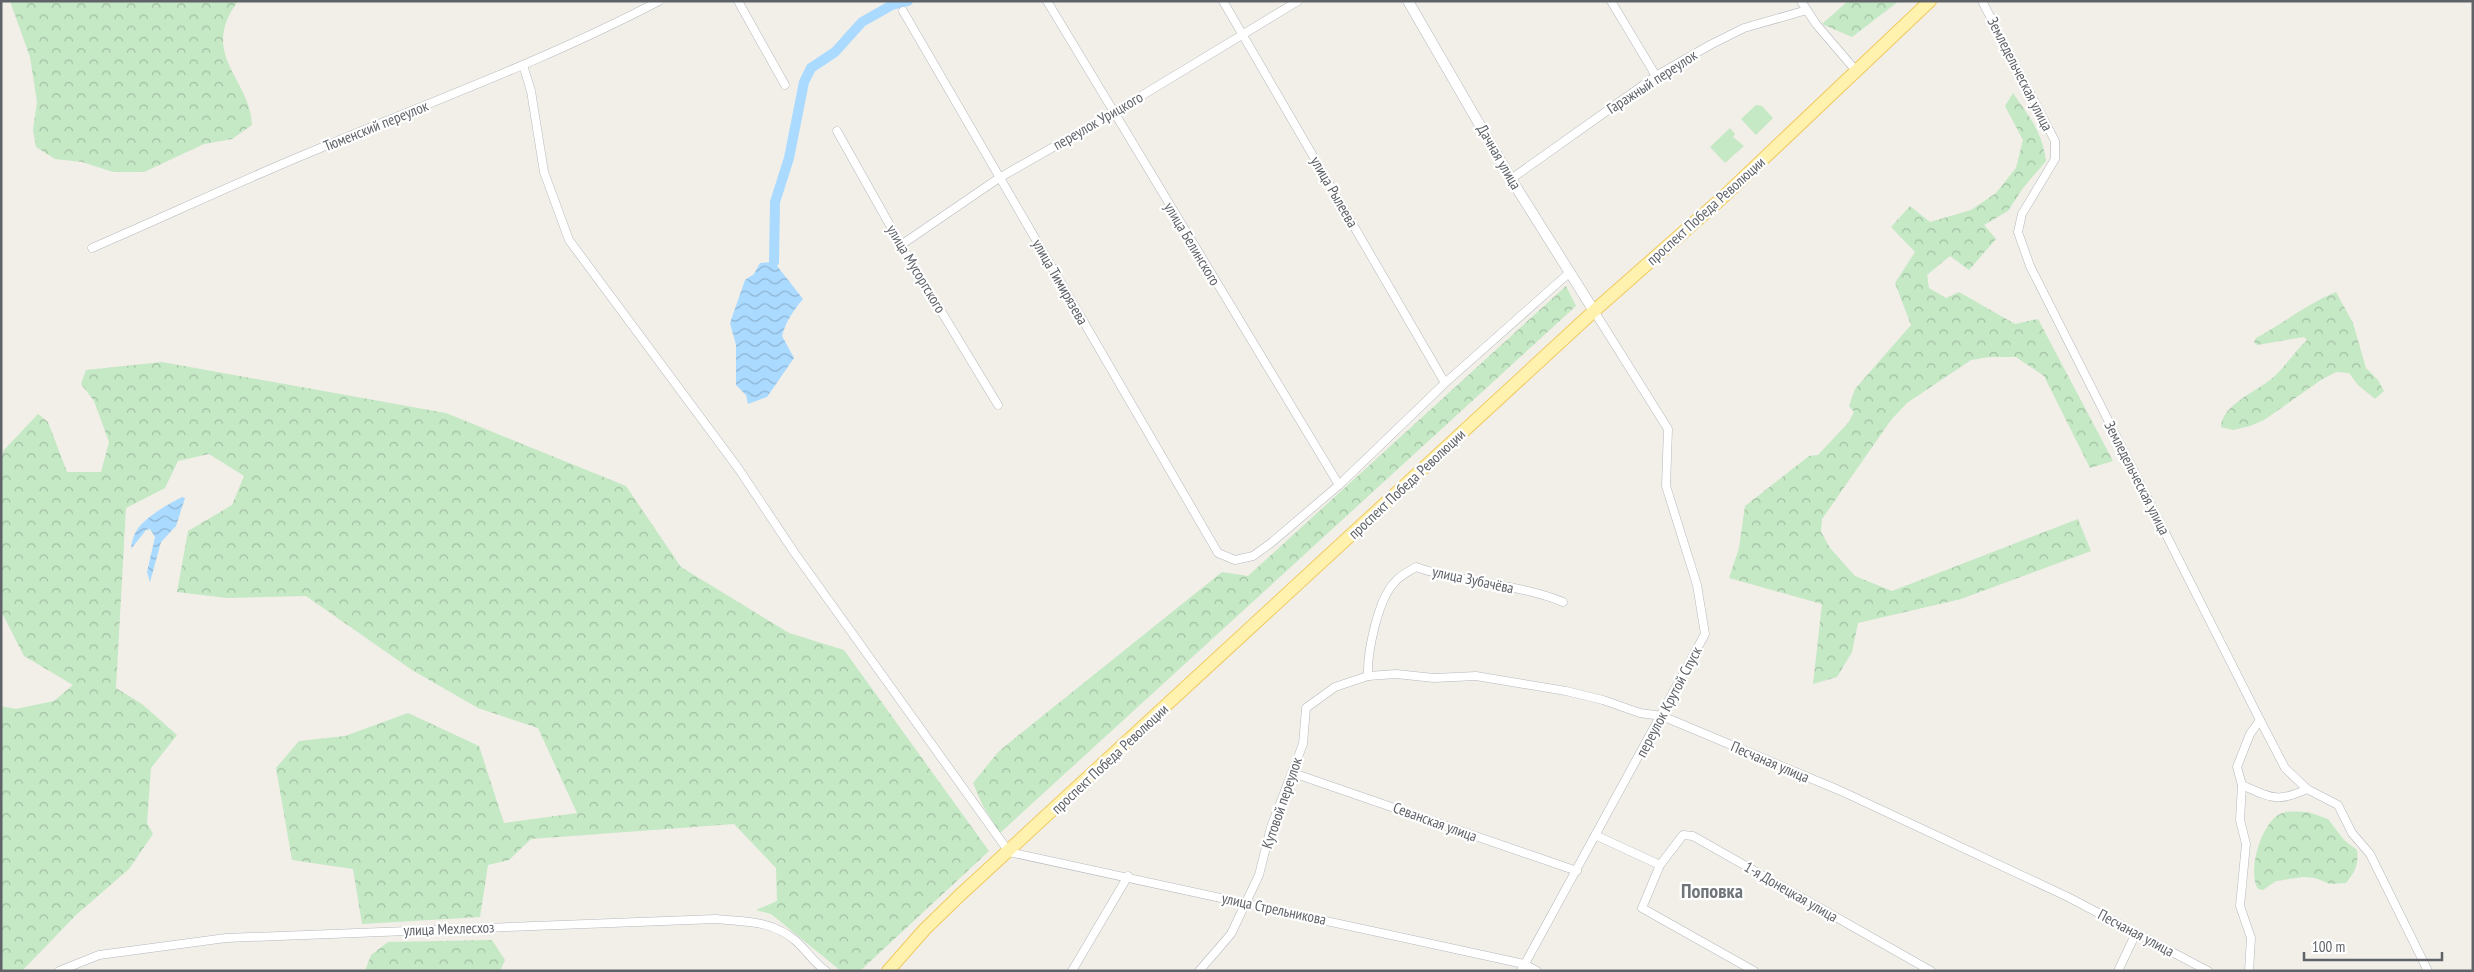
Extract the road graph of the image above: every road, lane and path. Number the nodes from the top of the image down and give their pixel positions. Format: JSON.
{"nodes":[{"id":1,"x":659,"y":1,"type":"edge"},
{"id":2,"x":738,"y":1,"type":"edge"},
{"id":3,"x":1047,"y":1,"type":"edge"},
{"id":4,"x":1223,"y":1,"type":"edge"},
{"id":5,"x":1298,"y":1,"type":"edge"},
{"id":6,"x":1408,"y":1,"type":"edge"},
{"id":7,"x":1611,"y":1,"type":"edge"},
{"id":8,"x":1801,"y":1,"type":"edge"},
{"id":9,"x":1930,"y":1,"type":"edge"},
{"id":10,"x":1982,"y":1,"type":"edge"},
{"id":11,"x":1806,"y":10,"type":"junction"},
{"id":12,"x":903,"y":11,"type":"dead end"},
{"id":13,"x":1243,"y":36,"type":"junction"},
{"id":14,"x":523,"y":66,"type":"junction"},
{"id":15,"x":1857,"y":72,"type":"junction"},
{"id":16,"x":1656,"y":76,"type":"junction"},
{"id":17,"x":785,"y":85,"type":"dead end"},
{"id":18,"x":1113,"y":114,"type":"junction"},
{"id":19,"x":837,"y":131,"type":"dead end"},
{"id":20,"x":999,"y":178,"type":"junction"},
{"id":21,"x":1511,"y":178,"type":"junction"},
{"id":22,"x":901,"y":245,"type":"junction"},
{"id":23,"x":92,"y":248,"type":"dead end"},
{"id":24,"x":1569,"y":273,"type":"junction"},
{"id":25,"x":1594,"y":311,"type":"junction"},
{"id":26,"x":1445,"y":384,"type":"junction"},
{"id":27,"x":998,"y":405,"type":"dead end"},
{"id":28,"x":1338,"y":485,"type":"junction"},
{"id":29,"x":1563,"y":602,"type":"dead end"},
{"id":30,"x":1368,"y":676,"type":"junction"},
{"id":31,"x":1306,"y":708,"type":"joint"},
{"id":32,"x":1662,"y":716,"type":"junction"},
{"id":33,"x":2260,"y":720,"type":"junction"},
{"id":34,"x":1293,"y":773,"type":"junction"},
{"id":35,"x":2242,"y":785,"type":"junction"},
{"id":36,"x":2307,"y":789,"type":"junction"},
{"id":37,"x":1595,"y":835,"type":"junction"},
{"id":38,"x":1009,"y":852,"type":"junction"},
{"id":39,"x":1660,"y":866,"type":"junction"},
{"id":40,"x":1576,"y":871,"type":"junction"},
{"id":41,"x":1128,"y":876,"type":"junction"},
{"id":42,"x":1246,"y":903,"type":"junction"},
{"id":43,"x":2136,"y":933,"type":"junction"},
{"id":44,"x":1523,"y":967,"type":"edge"},
{"id":45,"x":59,"y":971,"type":"edge"},
{"id":46,"x":826,"y":971,"type":"edge"},
{"id":47,"x":888,"y":971,"type":"edge"},
{"id":48,"x":1072,"y":971,"type":"edge"},
{"id":49,"x":1199,"y":971,"type":"edge"},
{"id":50,"x":1537,"y":971,"type":"edge"},
{"id":51,"x":1754,"y":971,"type":"edge"},
{"id":52,"x":1931,"y":971,"type":"edge"},
{"id":53,"x":2118,"y":971,"type":"edge"},
{"id":54,"x":2208,"y":971,"type":"edge"},
{"id":55,"x":2249,"y":971,"type":"edge"},
{"id":56,"x":2428,"y":971,"type":"edge"}],
"edges":[{"from":1,"to":14,"type":"street","name":"Тюменский переулок"},
{"from":2,"to":17,"type":"street"},
{"from":3,"to":18,"type":"street","name":"улица Белинского"},
{"from":4,"to":13,"type":"street","name":"улица Рылеева"},
{"from":5,"to":13,"type":"street","name":"переулок Урицкого"},
{"from":6,"to":21,"type":"street","name":"Дачная улица"},
{"from":7,"to":16,"type":"street"},
{"from":8,"to":11,"type":"street"},
{"from":9,"to":15,"type":"main road","name":"проспект Победа Революции"},
{"from":10,"to":33,"type":"street","name":"Земледельческая улица"},
{"from":11,"to":15,"type":"street"},
{"from":11,"to":16,"type":"street","name":"Гаражный переулок"},
{"from":12,"to":20,"type":"street","name":"улица Тимирязева"},
{"from":13,"to":18,"type":"street","name":"переулок Урицкого"},
{"from":13,"to":26,"type":"street","name":"улица Рылеева"},
{"from":14,"to":23,"type":"street","name":"Тюменский переулок"},
{"from":14,"to":38,"type":"street"},
{"from":15,"to":25,"type":"main road","name":"проспект Победа Революции"},
{"from":16,"to":21,"type":"street","name":"Гаражный переулок"},
{"from":18,"to":20,"type":"street","name":"переулок Урицкого"},
{"from":18,"to":28,"type":"street","name":"улица Белинского"},
{"from":19,"to":22,"type":"street","name":"улица Мусоргского"},
{"from":20,"to":22,"type":"street","name":"переулок Урицкого"},
{"from":20,"to":28,"type":"street","name":"улица Тимирязева"},
{"from":21,"to":24,"type":"street","name":"Дачная улица"},
{"from":22,"to":27,"type":"street","name":"улица Мусоргского"},
{"from":24,"to":25,"type":"street","name":"Дачная улица"},
{"from":24,"to":26,"type":"street"},
{"from":25,"to":32,"type":"street","name":"переулок Крутой Спуск"},
{"from":25,"to":38,"type":"main road","name":"проспект Победа Революции"},
{"from":26,"to":28,"type":"street"},
{"from":29,"to":30,"type":"street","name":"улица Зубачёва"},
{"from":30,"to":31,"type":"street","name":"Песчаная улица"},
{"from":30,"to":32,"type":"street","name":"Песчаная улица"},
{"from":31,"to":34,"type":"street","name":"Кутовой переулок"},
{"from":32,"to":37,"type":"street","name":"переулок Крутой Спуск"},
{"from":32,"to":43,"type":"street","name":"Песчаная улица"},
{"from":33,"to":35,"type":"street"},
{"from":33,"to":36,"type":"street","name":"Земледельческая улица"},
{"from":34,"to":40,"type":"street","name":"Севанская улица"},
{"from":34,"to":42,"type":"street","name":"Кутовой переулок"},
{"from":35,"to":36,"type":"street"},
{"from":35,"to":55,"type":"street"},
{"from":36,"to":56,"type":"street","name":"Земледельческая улица"},
{"from":37,"to":39,"type":"street"},
{"from":37,"to":40,"type":"street","name":"переулок Крутой Спуск"},
{"from":38,"to":41,"type":"street","name":"улица Стрельникова"},
{"from":38,"to":47,"type":"main road","name":"проспект Победа Революции"},
{"from":39,"to":51,"type":"street"},
{"from":39,"to":52,"type":"street","name":"1-я Донецкая улица"},
{"from":40,"to":44,"type":"street","name":"переулок Крутой Спуск"},
{"from":41,"to":42,"type":"street","name":"улица Стрельникова"},
{"from":41,"to":48,"type":"street"},
{"from":42,"to":44,"type":"street","name":"улица Стрельникова"},
{"from":42,"to":49,"type":"street","name":"Кутовой переулок"},
{"from":43,"to":53,"type":"street"},
{"from":43,"to":54,"type":"street","name":"Песчаная улица"},
{"from":44,"to":50,"type":"street","name":"улица Стрельникова"},
{"from":45,"to":46,"type":"street","name":"улица Мехлесхоз"}]}
